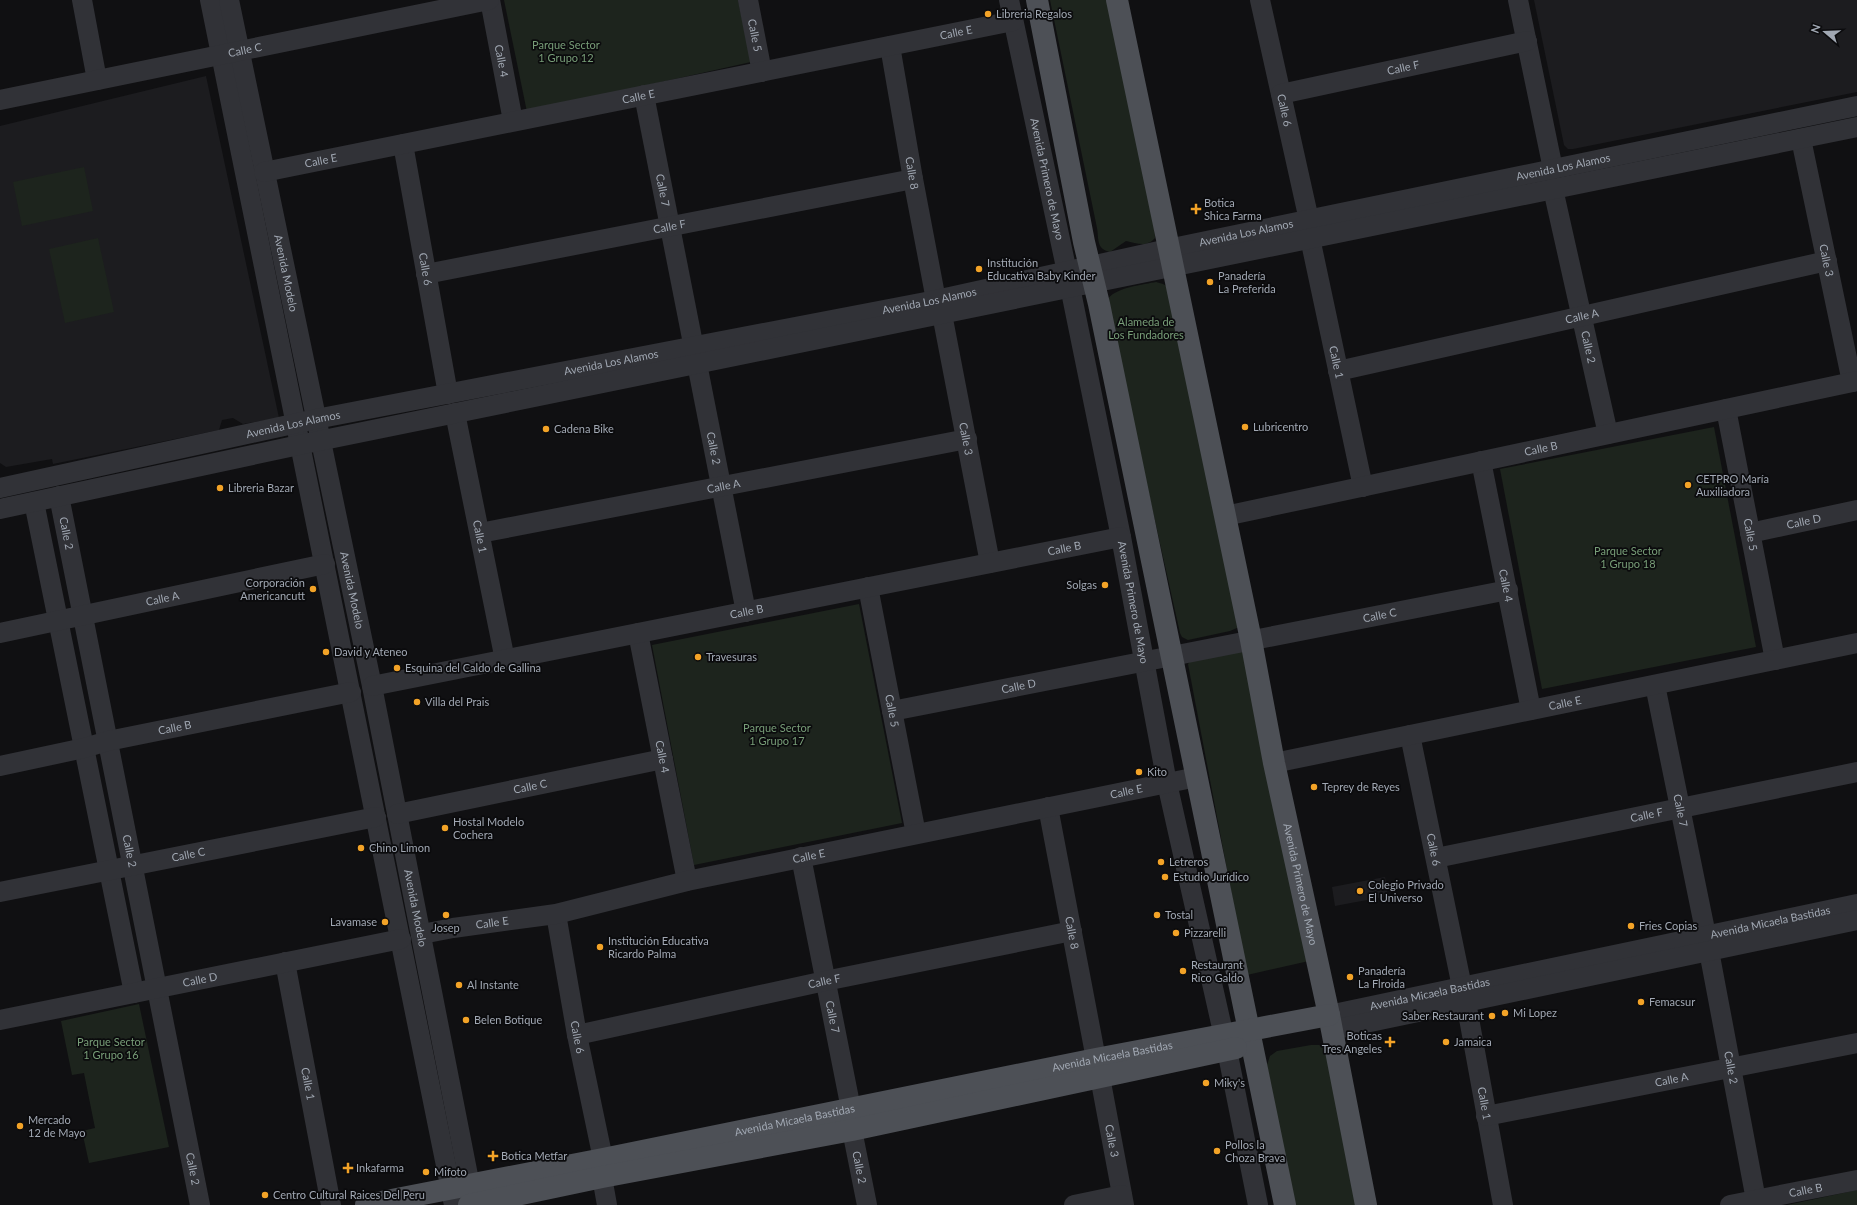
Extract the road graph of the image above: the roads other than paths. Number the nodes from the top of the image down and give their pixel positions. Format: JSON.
{"nodes":[{"id":1,"x":82,"y":0,"type":"edge"},
{"id":2,"x":210,"y":0,"type":"edge"},
{"id":3,"x":230,"y":0,"type":"edge"},
{"id":4,"x":489,"y":0,"type":"edge"},
{"id":5,"x":748,"y":0,"type":"edge"},
{"id":6,"x":1009,"y":0,"type":"edge"},
{"id":7,"x":1037,"y":0,"type":"edge"},
{"id":8,"x":1260,"y":0,"type":"edge"},
{"id":9,"x":1518,"y":0,"type":"edge"},
{"id":10,"x":1121,"y":1,"type":"edge"},
{"id":11,"x":1013,"y":21,"type":"junction"},
{"id":12,"x":1527,"y":41,"type":"junction"},
{"id":13,"x":890,"y":46,"type":"junction"},
{"id":14,"x":230,"y":53,"type":"junction"},
{"id":15,"x":762,"y":72,"type":"junction"},
{"id":16,"x":97,"y":80,"type":"junction"},
{"id":17,"x":1281,"y":94,"type":"junction"},
{"id":18,"x":644,"y":95,"type":"junction"},
{"id":19,"x":0,"y":100,"type":"edge"},
{"id":20,"x":1857,"y":106,"type":"edge"},
{"id":21,"x":513,"y":121,"type":"junction"},
{"id":22,"x":1857,"y":127,"type":"edge"},
{"id":23,"x":1801,"y":139,"type":"junction"},
{"id":24,"x":403,"y":144,"type":"junction"},
{"id":25,"x":1553,"y":169,"type":"junction"},
{"id":26,"x":264,"y":172,"type":"junction"},
{"id":27,"x":913,"y":179,"type":"junction"},
{"id":28,"x":1553,"y":189,"type":"junction"},
{"id":29,"x":670,"y":226,"type":"junction"},
{"id":30,"x":1309,"y":229,"type":"junction"},
{"id":31,"x":1170,"y":258,"type":"junction"},
{"id":32,"x":1827,"y":262,"type":"junction"},
{"id":33,"x":426,"y":274,"type":"junction"},
{"id":34,"x":1092,"y":275,"type":"junction"},
{"id":35,"x":1068,"y":280,"type":"junction"},
{"id":36,"x":939,"y":307,"type":"junction"},
{"id":37,"x":1582,"y":316,"type":"junction"},
{"id":38,"x":696,"y":356,"type":"junction"},
{"id":39,"x":1338,"y":371,"type":"junction"},
{"id":40,"x":1855,"y":381,"type":"edge"},
{"id":41,"x":448,"y":394,"type":"junction"},
{"id":42,"x":1726,"y":409,"type":"junction"},
{"id":43,"x":455,"y":413,"type":"junction"},
{"id":44,"x":316,"y":418,"type":"junction"},
{"id":45,"x":296,"y":423,"type":"junction"},
{"id":46,"x":1608,"y":434,"type":"junction"},
{"id":47,"x":967,"y":439,"type":"junction"},
{"id":48,"x":320,"y":440,"type":"junction"},
{"id":49,"x":300,"y":445,"type":"junction"},
{"id":50,"x":1481,"y":461,"type":"junction"},
{"id":51,"x":721,"y":487,"type":"junction"},
{"id":52,"x":1363,"y":487,"type":"junction"},
{"id":53,"x":0,"y":488,"type":"edge"},
{"id":54,"x":59,"y":496,"type":"junction"},
{"id":55,"x":34,"y":502,"type":"junction"},
{"id":56,"x":0,"y":509,"type":"edge"},
{"id":57,"x":1857,"y":510,"type":"edge"},
{"id":58,"x":1225,"y":516,"type":"junction"},
{"id":59,"x":1750,"y":532,"type":"junction"},
{"id":60,"x":480,"y":533,"type":"junction"},
{"id":61,"x":1121,"y":537,"type":"junction"},
{"id":62,"x":990,"y":563,"type":"junction"},
{"id":63,"x":325,"y":564,"type":"junction"},
{"id":64,"x":868,"y":587,"type":"junction"},
{"id":65,"x":1508,"y":590,"type":"junction"},
{"id":66,"x":746,"y":612,"type":"junction"},
{"id":67,"x":83,"y":616,"type":"junction"},
{"id":68,"x":59,"y":621,"type":"junction"},
{"id":69,"x":0,"y":633,"type":"edge"},
{"id":70,"x":638,"y":633,"type":"junction"},
{"id":71,"x":1251,"y":640,"type":"junction"},
{"id":72,"x":1857,"y":643,"type":"edge"},
{"id":73,"x":1172,"y":655,"type":"junction"},
{"id":74,"x":505,"y":660,"type":"junction"},
{"id":75,"x":1144,"y":660,"type":"junction"},
{"id":76,"x":1775,"y":660,"type":"junction"},
{"id":77,"x":1655,"y":685,"type":"junction"},
{"id":78,"x":372,"y":686,"type":"junction"},
{"id":79,"x":351,"y":692,"type":"junction"},
{"id":80,"x":1531,"y":710,"type":"junction"},
{"id":81,"x":892,"y":711,"type":"junction"},
{"id":82,"x":1410,"y":735,"type":"junction"},
{"id":83,"x":108,"y":741,"type":"junction"},
{"id":84,"x":84,"y":748,"type":"junction"},
{"id":85,"x":663,"y":759,"type":"junction"},
{"id":86,"x":1274,"y":763,"type":"junction"},
{"id":87,"x":0,"y":766,"type":"edge"},
{"id":88,"x":1857,"y":772,"type":"edge"},
{"id":89,"x":1197,"y":777,"type":"junction"},
{"id":90,"x":1167,"y":783,"type":"junction"},
{"id":91,"x":1048,"y":807,"type":"junction"},
{"id":92,"x":1680,"y":808,"type":"junction"},
{"id":93,"x":397,"y":814,"type":"junction"},
{"id":94,"x":376,"y":817,"type":"junction"},
{"id":95,"x":916,"y":834,"type":"junction"},
{"id":96,"x":801,"y":858,"type":"junction"},
{"id":97,"x":1436,"y":858,"type":"junction"},
{"id":98,"x":133,"y":866,"type":"junction"},
{"id":99,"x":109,"y":870,"type":"junction"},
{"id":100,"x":687,"y":881,"type":"junction"},
{"id":101,"x":0,"y":892,"type":"edge"},
{"id":102,"x":1857,"y":904,"type":"edge"},
{"id":103,"x":556,"y":914,"type":"junction"},
{"id":104,"x":1857,"y":920,"type":"edge"},
{"id":105,"x":1072,"y":931,"type":"junction"},
{"id":106,"x":422,"y":934,"type":"junction"},
{"id":107,"x":401,"y":939,"type":"junction"},
{"id":108,"x":1707,"y":943,"type":"junction"},
{"id":109,"x":285,"y":962,"type":"junction"},
{"id":110,"x":825,"y":981,"type":"junction"},
{"id":111,"x":157,"y":988,"type":"junction"},
{"id":112,"x":134,"y":993,"type":"junction"},
{"id":113,"x":1464,"y":994,"type":"junction"},
{"id":114,"x":0,"y":1020,"type":"edge"},
{"id":115,"x":1331,"y":1022,"type":"junction"},
{"id":116,"x":577,"y":1035,"type":"junction"},
{"id":117,"x":1251,"y":1037,"type":"junction"},
{"id":118,"x":1225,"y":1042,"type":"junction"},
{"id":119,"x":1857,"y":1043,"type":"edge"},
{"id":120,"x":1098,"y":1068,"type":"junction"},
{"id":121,"x":1730,"y":1068,"type":"junction"},
{"id":122,"x":1486,"y":1116,"type":"junction"},
{"id":123,"x":852,"y":1119,"type":"junction"},
{"id":124,"x":602,"y":1168,"type":"junction"},
{"id":125,"x":1857,"y":1180,"type":"edge"},
{"id":126,"x":465,"y":1199,"type":"edge"},
{"id":127,"x":1123,"y":1200,"type":"edge"},
{"id":128,"x":1756,"y":1200,"type":"junction"},
{"id":129,"x":200,"y":1205,"type":"edge"},
{"id":130,"x":331,"y":1205,"type":"edge"},
{"id":131,"x":366,"y":1205,"type":"edge"},
{"id":132,"x":608,"y":1205,"type":"edge"},
{"id":133,"x":867,"y":1205,"type":"edge"},
{"id":134,"x":1074,"y":1205,"type":"edge"},
{"id":135,"x":1258,"y":1205,"type":"edge"},
{"id":136,"x":1285,"y":1205,"type":"edge"},
{"id":137,"x":1366,"y":1205,"type":"edge"},
{"id":138,"x":1503,"y":1205,"type":"edge"},
{"id":139,"x":1730,"y":1205,"type":"edge"}],
"edges":[{"from":1,"to":16,"type":"street"},
{"from":2,"to":14,"type":"street","name":"Avenida Modelo"},
{"from":3,"to":14,"type":"street","name":"Avenida Modelo"},
{"from":4,"to":14,"type":"street","name":"Calle C"},
{"from":4,"to":21,"type":"street","name":"Calle 4"},
{"from":5,"to":15,"type":"street","name":"Calle 5"},
{"from":6,"to":11,"type":"street","name":"Avenida Primero de Mayo"},
{"from":7,"to":34,"type":"main road"},
{"from":8,"to":17,"type":"street","name":"Calle 6"},
{"from":9,"to":12,"type":"street"},
{"from":10,"to":31,"type":"main road","name":"Avenida Primero de Mayo"},
{"from":11,"to":13,"type":"street","name":"Calle E"},
{"from":11,"to":35,"type":"street","name":"Avenida Primero de Mayo"},
{"from":12,"to":17,"type":"street","name":"Calle F"},
{"from":12,"to":25,"type":"street"},
{"from":13,"to":15,"type":"street","name":"Calle E"},
{"from":13,"to":27,"type":"street","name":"Calle 8"},
{"from":14,"to":16,"type":"street","name":"Calle C"},
{"from":14,"to":26,"type":"street","name":"Avenida Modelo"},
{"from":14,"to":45,"type":"street","name":"Avenida Modelo"},
{"from":15,"to":18,"type":"street","name":"Calle E"},
{"from":16,"to":19,"type":"street","name":"Calle C"},
{"from":17,"to":30,"type":"street","name":"Calle 6"},
{"from":18,"to":21,"type":"street","name":"Calle E"},
{"from":18,"to":29,"type":"street","name":"Calle 7"},
{"from":20,"to":25,"type":"street","name":"Avenida Los Alamos"},
{"from":21,"to":24,"type":"street","name":"Calle E"},
{"from":22,"to":23,"type":"street","name":"Avenida Los Alamos"},
{"from":23,"to":28,"type":"street","name":"Avenida Los Alamos"},
{"from":23,"to":32,"type":"street","name":"Calle 3"},
{"from":24,"to":26,"type":"street","name":"Calle E"},
{"from":24,"to":33,"type":"street","name":"Calle 6"},
{"from":25,"to":30,"type":"street","name":"Avenida Los Alamos"},
{"from":26,"to":44,"type":"street","name":"Avenida Modelo"},
{"from":27,"to":29,"type":"street","name":"Calle F"},
{"from":27,"to":36,"type":"street","name":"Calle 8"},
{"from":28,"to":30,"type":"street","name":"Avenida Los Alamos"},
{"from":28,"to":37,"type":"street","name":"Calle 2"},
{"from":29,"to":33,"type":"street","name":"Calle F"},
{"from":29,"to":38,"type":"street","name":"Calle 7"},
{"from":30,"to":31,"type":"street","name":"Avenida Los Alamos"},
{"from":30,"to":39,"type":"street","name":"Calle 1"},
{"from":31,"to":34,"type":"street","name":"Avenida Los Alamos"},
{"from":31,"to":58,"type":"main road","name":"Avenida Primero de Mayo"},
{"from":32,"to":37,"type":"street","name":"Calle A"},
{"from":32,"to":40,"type":"street","name":"Calle 3"},
{"from":33,"to":41,"type":"street","name":"Calle 6"},
{"from":34,"to":35,"type":"street","name":"Avenida Los Alamos"},
{"from":34,"to":73,"type":"main road"},
{"from":35,"to":36,"type":"street","name":"Avenida Los Alamos"},
{"from":35,"to":61,"type":"street","name":"Avenida Primero de Mayo"},
{"from":36,"to":38,"type":"street","name":"Avenida Los Alamos"},
{"from":36,"to":47,"type":"street","name":"Calle 3"},
{"from":37,"to":39,"type":"street","name":"Calle A"},
{"from":37,"to":46,"type":"street","name":"Calle 2"},
{"from":38,"to":41,"type":"street","name":"Avenida Los Alamos"},
{"from":38,"to":43,"type":"street","name":"Avenida Los Alamos"},
{"from":38,"to":51,"type":"street","name":"Calle 2"},
{"from":39,"to":52,"type":"street","name":"Calle 1"},
{"from":40,"to":42,"type":"street","name":"Calle B"},
{"from":41,"to":44,"type":"street","name":"Avenida Los Alamos"},
{"from":42,"to":46,"type":"street","name":"Calle B"},
{"from":42,"to":59,"type":"street","name":"Calle 5"},
{"from":43,"to":48,"type":"street","name":"Avenida Los Alamos"},
{"from":43,"to":60,"type":"street","name":"Calle 1"},
{"from":44,"to":45,"type":"street","name":"Avenida Los Alamos"},
{"from":44,"to":48,"type":"street","name":"Avenida Modelo"},
{"from":45,"to":49,"type":"street","name":"Avenida Modelo"},
{"from":45,"to":53,"type":"street","name":"Avenida Los Alamos"},
{"from":46,"to":50,"type":"street","name":"Calle B"},
{"from":47,"to":51,"type":"street","name":"Calle A"},
{"from":47,"to":62,"type":"street","name":"Calle 3"},
{"from":48,"to":49,"type":"street","name":"Avenida Los Alamos"},
{"from":48,"to":78,"type":"street","name":"Avenida Modelo"},
{"from":49,"to":54,"type":"street","name":"Avenida Los Alamos"},
{"from":49,"to":63,"type":"street","name":"Avenida Modelo"},
{"from":50,"to":52,"type":"street","name":"Calle B"},
{"from":50,"to":65,"type":"street","name":"Calle 4"},
{"from":51,"to":60,"type":"street","name":"Calle A"},
{"from":51,"to":66,"type":"street","name":"Calle 2"},
{"from":52,"to":58,"type":"street","name":"Calle B"},
{"from":54,"to":55,"type":"street","name":"Avenida Los Alamos"},
{"from":54,"to":67,"type":"street","name":"Calle 2"},
{"from":55,"to":56,"type":"street","name":"Avenida Los Alamos"},
{"from":55,"to":68,"type":"street"},
{"from":57,"to":59,"type":"street","name":"Calle D"},
{"from":58,"to":71,"type":"main road","name":"Avenida Primero de Mayo"},
{"from":59,"to":76,"type":"street","name":"Calle 5"},
{"from":60,"to":74,"type":"street","name":"Calle 1"},
{"from":61,"to":62,"type":"street","name":"Calle B"},
{"from":61,"to":75,"type":"street","name":"Avenida Primero de Mayo"},
{"from":62,"to":64,"type":"street","name":"Calle B"},
{"from":63,"to":67,"type":"street","name":"Calle A"},
{"from":63,"to":79,"type":"street","name":"Avenida Modelo"},
{"from":64,"to":66,"type":"street","name":"Calle B"},
{"from":64,"to":81,"type":"street","name":"Calle 5"},
{"from":65,"to":71,"type":"street","name":"Calle C"},
{"from":65,"to":80,"type":"street","name":"Calle 4"},
{"from":66,"to":70,"type":"street","name":"Calle B"},
{"from":67,"to":68,"type":"street","name":"Calle A"},
{"from":67,"to":83,"type":"street","name":"Calle 2"},
{"from":68,"to":69,"type":"street","name":"Calle A"},
{"from":68,"to":84,"type":"street"},
{"from":70,"to":74,"type":"street","name":"Calle B"},
{"from":70,"to":85,"type":"street","name":"Calle 4"},
{"from":71,"to":73,"type":"street","name":"Calle C"},
{"from":71,"to":86,"type":"main road","name":"Avenida Primero de Mayo"},
{"from":72,"to":76,"type":"street","name":"Calle E"},
{"from":73,"to":75,"type":"street","name":"Calle D"},
{"from":73,"to":89,"type":"main road"},
{"from":74,"to":78,"type":"street","name":"Calle B"},
{"from":75,"to":81,"type":"street","name":"Calle D"},
{"from":75,"to":90,"type":"street","name":"Avenida Primero de Mayo"},
{"from":76,"to":77,"type":"street","name":"Calle E"},
{"from":77,"to":80,"type":"street","name":"Calle E"},
{"from":77,"to":92,"type":"street","name":"Calle 7"},
{"from":78,"to":93,"type":"street","name":"Avenida Modelo"},
{"from":79,"to":83,"type":"street","name":"Calle B"},
{"from":79,"to":94,"type":"street","name":"Avenida Modelo"},
{"from":80,"to":82,"type":"street","name":"Calle E"},
{"from":81,"to":95,"type":"street","name":"Calle 5"},
{"from":82,"to":86,"type":"street","name":"Calle E"},
{"from":82,"to":97,"type":"street","name":"Calle 6"},
{"from":83,"to":84,"type":"street","name":"Calle B"},
{"from":83,"to":98,"type":"street","name":"Calle 2"},
{"from":84,"to":87,"type":"street","name":"Calle B"},
{"from":84,"to":99,"type":"street"},
{"from":85,"to":93,"type":"street","name":"Calle C"},
{"from":85,"to":100,"type":"street","name":"Calle 4"},
{"from":86,"to":115,"type":"main road","name":"Avenida Primero de Mayo"},
{"from":88,"to":92,"type":"street","name":"Calle F"},
{"from":89,"to":90,"type":"street","name":"Calle E"},
{"from":89,"to":117,"type":"main road"},
{"from":90,"to":91,"type":"street","name":"Calle E"},
{"from":90,"to":118,"type":"street","name":"Avenida Primero de Mayo"},
{"from":91,"to":95,"type":"street","name":"Calle E"},
{"from":91,"to":105,"type":"street","name":"Calle 8"},
{"from":92,"to":97,"type":"street","name":"Calle F"},
{"from":92,"to":108,"type":"street","name":"Calle 7"},
{"from":93,"to":106,"type":"street","name":"Avenida Modelo"},
{"from":94,"to":98,"type":"street","name":"Calle C"},
{"from":94,"to":107,"type":"street","name":"Avenida Modelo"},
{"from":95,"to":96,"type":"street","name":"Calle E"},
{"from":96,"to":100,"type":"street","name":"Calle E"},
{"from":96,"to":110,"type":"street","name":"Calle 7"},
{"from":97,"to":113,"type":"street","name":"Calle 6"},
{"from":98,"to":99,"type":"street","name":"Calle C"},
{"from":98,"to":111,"type":"street","name":"Calle 2"},
{"from":99,"to":101,"type":"street","name":"Calle C"},
{"from":99,"to":112,"type":"street"},
{"from":100,"to":103,"type":"street","name":"Calle E"},
{"from":102,"to":108,"type":"street","name":"Avenida Micaela Bastidas"},
{"from":103,"to":106,"type":"street","name":"Calle E"},
{"from":103,"to":116,"type":"street","name":"Calle 6"},
{"from":104,"to":108,"type":"street","name":"Avenida Micaela Bastidas"},
{"from":105,"to":110,"type":"street","name":"Calle F"},
{"from":105,"to":120,"type":"street","name":"Calle 8"},
{"from":106,"to":126,"type":"street","name":"Avenida Modelo"},
{"from":107,"to":109,"type":"street","name":"Calle D"},
{"from":107,"to":126,"type":"street","name":"Avenida Modelo"},
{"from":108,"to":113,"type":"street","name":"Avenida Micaela Bastidas"},
{"from":108,"to":121,"type":"street","name":"Calle 2"},
{"from":109,"to":111,"type":"street","name":"Calle D"},
{"from":109,"to":130,"type":"street","name":"Calle 1"},
{"from":110,"to":116,"type":"street","name":"Calle F"},
{"from":110,"to":123,"type":"street","name":"Calle 7"},
{"from":111,"to":112,"type":"street","name":"Calle D"},
{"from":111,"to":129,"type":"street","name":"Calle 2"},
{"from":112,"to":114,"type":"street","name":"Calle D"},
{"from":113,"to":115,"type":"street","name":"Avenida Micaela Bastidas"},
{"from":113,"to":122,"type":"street","name":"Calle 1"},
{"from":115,"to":117,"type":"main road","name":"Avenida Micaela Bastidas"},
{"from":115,"to":137,"type":"main road","name":"Avenida Primero de Mayo"},
{"from":116,"to":124,"type":"street","name":"Calle 6"},
{"from":117,"to":118,"type":"main road","name":"Avenida Micaela Bastidas"},
{"from":117,"to":136,"type":"main road"},
{"from":118,"to":120,"type":"main road","name":"Avenida Micaela Bastidas"},
{"from":118,"to":135,"type":"street","name":"Avenida Primero de Mayo"},
{"from":119,"to":121,"type":"street","name":"Calle A"},
{"from":120,"to":123,"type":"main road","name":"Avenida Micaela Bastidas"},
{"from":120,"to":127,"type":"street","name":"Calle 3"},
{"from":121,"to":122,"type":"street","name":"Calle A"},
{"from":121,"to":128,"type":"street","name":"Calle 2"},
{"from":122,"to":138,"type":"street","name":"Calle 1"},
{"from":123,"to":124,"type":"main road","name":"Avenida Micaela Bastidas"},
{"from":123,"to":133,"type":"street","name":"Calle 2"},
{"from":124,"to":126,"type":"main road","name":"Avenida Micaela Bastidas"},
{"from":124,"to":132,"type":"street"},
{"from":125,"to":128,"type":"street","name":"Calle B"},
{"from":126,"to":131,"type":"main road","name":"Avenida Micaela Bastidas"},
{"from":127,"to":134,"type":"street"},
{"from":128,"to":139,"type":"street","name":"Calle B"}]}
